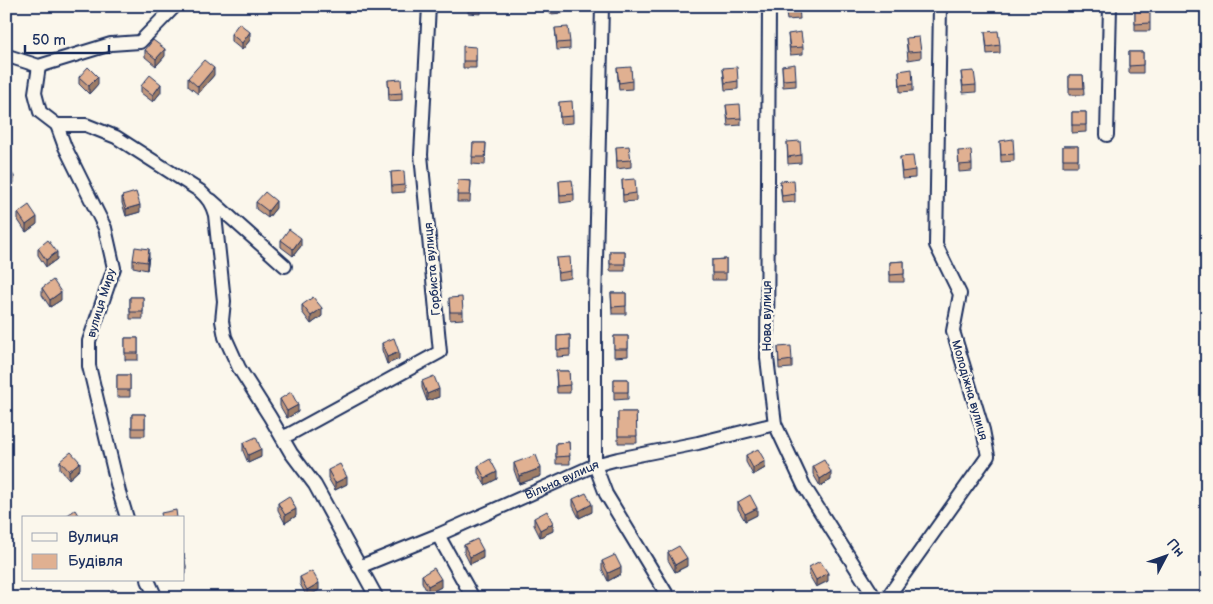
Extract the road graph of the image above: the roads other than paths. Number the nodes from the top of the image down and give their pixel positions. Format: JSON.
{"nodes":[{"id":1,"x":175,"y":6,"type":"edge"},
{"id":2,"x":429,"y":6,"type":"edge"},
{"id":3,"x":602,"y":6,"type":"edge"},
{"id":4,"x":769,"y":6,"type":"edge"},
{"id":5,"x":940,"y":6,"type":"edge"},
{"id":6,"x":1110,"y":6,"type":"edge"},
{"id":7,"x":8,"y":56,"type":"edge"},
{"id":8,"x":39,"y":66,"type":"junction"},
{"id":9,"x":57,"y":125,"type":"junction"},
{"id":10,"x":1107,"y":135,"type":"dead end"},
{"id":11,"x":207,"y":197,"type":"junction"},
{"id":12,"x":285,"y":266,"type":"dead end"},
{"id":13,"x":775,"y":424,"type":"junction"},
{"id":14,"x":282,"y":437,"type":"junction"},
{"id":15,"x":595,"y":465,"type":"junction"},
{"id":16,"x":125,"y":516,"type":"edge"},
{"id":17,"x":438,"y":535,"type":"junction"},
{"id":18,"x":359,"y":567,"type":"junction"},
{"id":19,"x":149,"y":582,"type":"edge"},
{"id":20,"x":156,"y":598,"type":"edge"},
{"id":21,"x":377,"y":598,"type":"edge"},
{"id":22,"x":473,"y":598,"type":"edge"},
{"id":23,"x":669,"y":598,"type":"edge"},
{"id":24,"x":875,"y":598,"type":"edge"},
{"id":25,"x":887,"y":598,"type":"edge"}],
"edges":[{"from":1,"to":8,"type":"street"},
{"from":2,"to":14,"type":"street","name":"Горбиста вулиця"},
{"from":3,"to":15,"type":"street"},
{"from":4,"to":13,"type":"street","name":"Нова вулиця"},
{"from":5,"to":25,"type":"street","name":"Молодіжна вулиця"},
{"from":6,"to":10,"type":"street"},
{"from":7,"to":8,"type":"street"},
{"from":8,"to":9,"type":"street"},
{"from":9,"to":11,"type":"street"},
{"from":9,"to":16,"type":"street","name":"вулиця Миру"},
{"from":11,"to":12,"type":"street"},
{"from":11,"to":14,"type":"street"},
{"from":13,"to":15,"type":"street","name":"Вільна вулиця"},
{"from":13,"to":24,"type":"street","name":"Нова вулиця"},
{"from":14,"to":18,"type":"street"},
{"from":15,"to":17,"type":"street","name":"Вільна вулиця"},
{"from":15,"to":23,"type":"street"},
{"from":17,"to":18,"type":"street","name":"Вільна вулиця"},
{"from":17,"to":22,"type":"street"},
{"from":18,"to":21,"type":"street"},
{"from":19,"to":20,"type":"street"}]}
